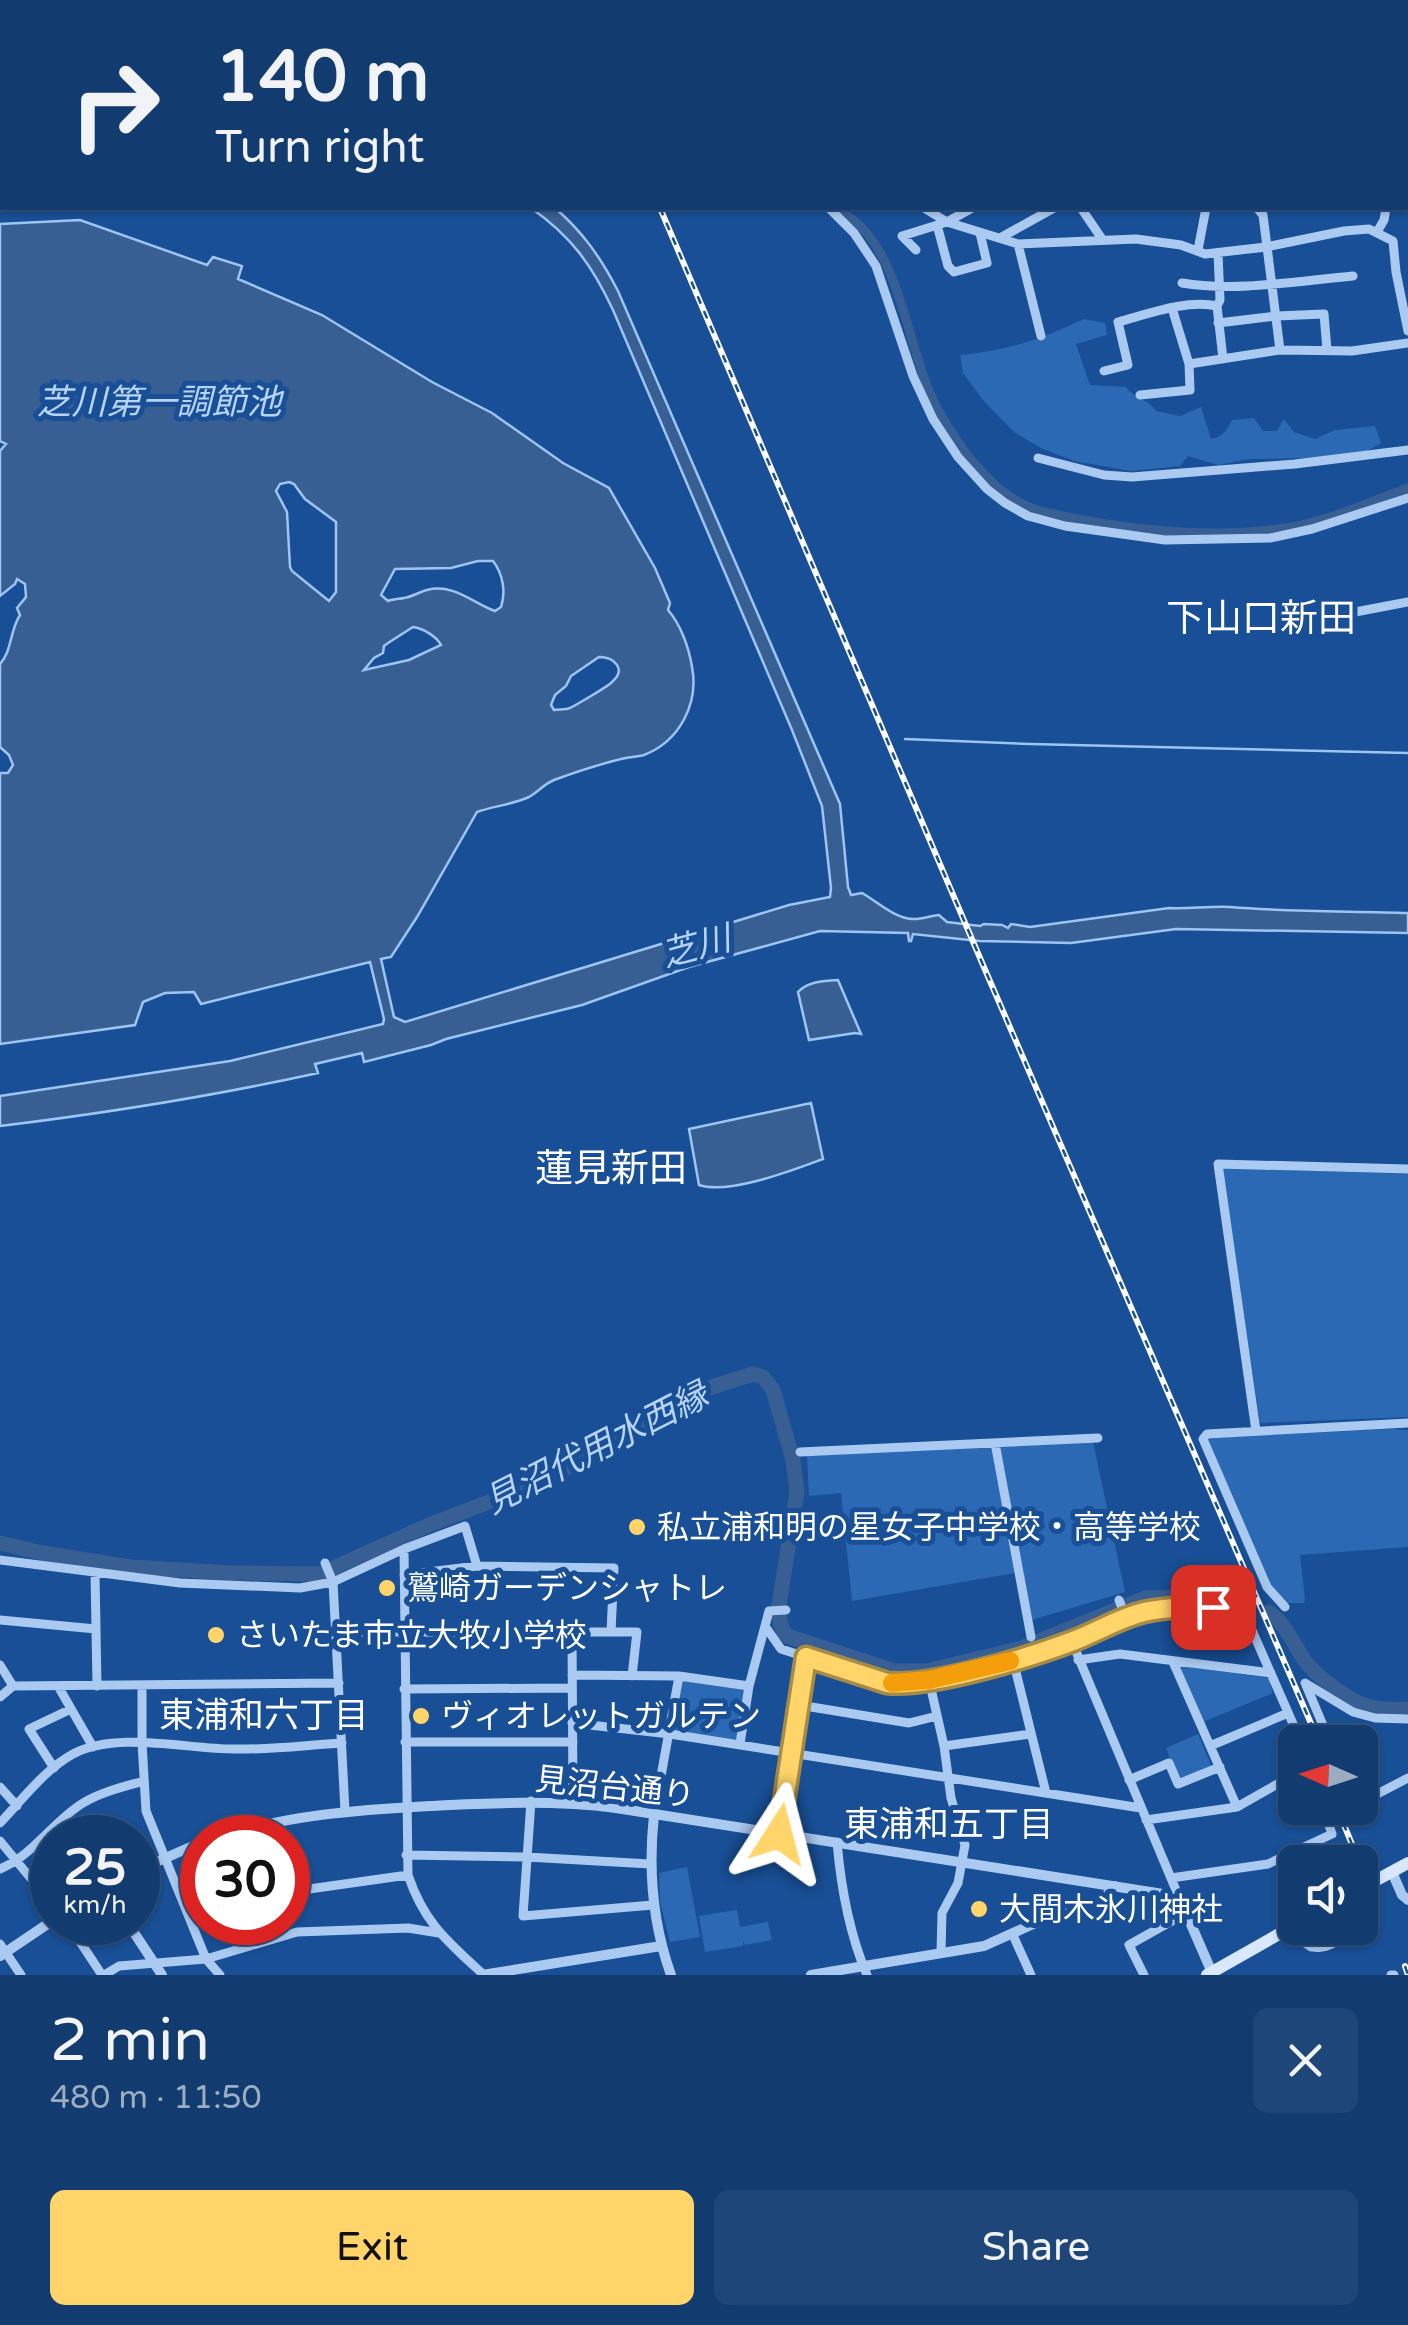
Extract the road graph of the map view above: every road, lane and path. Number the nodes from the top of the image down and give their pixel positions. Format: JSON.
{"nodes":[{"id":1,"x":831,"y":210,"type":"edge"},
{"id":2,"x":929,"y":210,"type":"edge"},
{"id":3,"x":968,"y":210,"type":"edge"},
{"id":4,"x":1050,"y":210,"type":"edge"},
{"id":5,"x":1082,"y":210,"type":"edge"},
{"id":6,"x":1206,"y":210,"type":"edge"},
{"id":7,"x":1258,"y":210,"type":"edge"},
{"id":8,"x":1387,"y":210,"type":"edge"},
{"id":9,"x":942,"y":224,"type":"junction"},
{"id":10,"x":1377,"y":232,"type":"junction"},
{"id":11,"x":980,"y":233,"type":"junction"},
{"id":12,"x":1000,"y":238,"type":"junction"},
{"id":13,"x":1102,"y":240,"type":"junction"},
{"id":14,"x":1018,"y":244,"type":"junction"},
{"id":15,"x":1266,"y":246,"type":"junction"},
{"id":16,"x":916,"y":250,"type":"dead end"},
{"id":17,"x":1198,"y":250,"type":"junction"},
{"id":18,"x":1218,"y":253,"type":"junction"},
{"id":19,"x":1352,"y":276,"type":"dead end"},
{"id":20,"x":1182,"y":283,"type":"dead end"},
{"id":21,"x":1271,"y":284,"type":"junction"},
{"id":22,"x":1220,"y":286,"type":"junction"},
{"id":23,"x":1217,"y":306,"type":"junction"},
{"id":24,"x":1172,"y":308,"type":"junction"},
{"id":25,"x":1277,"y":316,"type":"junction"},
{"id":26,"x":1218,"y":323,"type":"junction"},
{"id":27,"x":1408,"y":331,"type":"edge"},
{"id":28,"x":1041,"y":336,"type":"dead end"},
{"id":29,"x":1408,"y":343,"type":"edge"},
{"id":30,"x":1280,"y":350,"type":"junction"},
{"id":31,"x":1327,"y":350,"type":"junction"},
{"id":32,"x":1223,"y":359,"type":"junction"},
{"id":33,"x":1189,"y":364,"type":"junction"},
{"id":34,"x":1104,"y":371,"type":"dead end"},
{"id":35,"x":1140,"y":395,"type":"dead end"},
{"id":36,"x":1408,"y":450,"type":"edge"},
{"id":37,"x":1038,"y":458,"type":"dead end"},
{"id":38,"x":1408,"y":498,"type":"edge"},
{"id":39,"x":1408,"y":602,"type":"edge"},
{"id":40,"x":1350,"y":613,"type":"dead end"},
{"id":41,"x":1408,"y":1169,"type":"edge"},
{"id":42,"x":1408,"y":1423,"type":"edge"},
{"id":43,"x":1256,"y":1431,"type":"junction"},
{"id":44,"x":1098,"y":1438,"type":"dead end"},
{"id":45,"x":995,"y":1443,"type":"junction"},
{"id":46,"x":800,"y":1452,"type":"dead end"},
{"id":47,"x":404,"y":1549,"type":"junction"},
{"id":48,"x":0,"y":1560,"type":"edge"},
{"id":49,"x":325,"y":1562,"type":"dead end"},
{"id":50,"x":477,"y":1566,"type":"junction"},
{"id":51,"x":94,"y":1573,"type":"junction"},
{"id":52,"x":404,"y":1575,"type":"junction"},
{"id":53,"x":332,"y":1578,"type":"junction"},
{"id":54,"x":1120,"y":1600,"type":"dead end"},
{"id":55,"x":1285,"y":1607,"type":"dead end"},
{"id":56,"x":786,"y":1610,"type":"dead end"},
{"id":57,"x":1126,"y":1618,"type":"junction"},
{"id":58,"x":0,"y":1620,"type":"edge"},
{"id":59,"x":765,"y":1626,"type":"junction"},
{"id":60,"x":96,"y":1629,"type":"junction"},
{"id":61,"x":337,"y":1632,"type":"junction"},
{"id":62,"x":403,"y":1632,"type":"junction"},
{"id":63,"x":572,"y":1632,"type":"junction"},
{"id":64,"x":612,"y":1632,"type":"junction"},
{"id":65,"x":1031,"y":1636,"type":"dead end"},
{"id":66,"x":1072,"y":1642,"type":"junction"},
{"id":67,"x":806,"y":1657,"type":"junction"},
{"id":68,"x":1013,"y":1660,"type":"junction"},
{"id":69,"x":1078,"y":1660,"type":"junction"},
{"id":70,"x":1173,"y":1662,"type":"junction"},
{"id":71,"x":0,"y":1665,"type":"edge"},
{"id":72,"x":1271,"y":1673,"type":"junction"},
{"id":73,"x":572,"y":1675,"type":"junction"},
{"id":74,"x":632,"y":1676,"type":"junction"},
{"id":75,"x":679,"y":1676,"type":"junction"},
{"id":76,"x":929,"y":1680,"type":"junction"},
{"id":77,"x":339,"y":1683,"type":"junction"},
{"id":78,"x":142,"y":1685,"type":"junction"},
{"id":79,"x":12,"y":1686,"type":"junction"},
{"id":80,"x":58,"y":1686,"type":"junction"},
{"id":81,"x":96,"y":1686,"type":"junction"},
{"id":82,"x":749,"y":1686,"type":"junction"},
{"id":83,"x":572,"y":1688,"type":"junction"},
{"id":84,"x":404,"y":1689,"type":"junction"},
{"id":85,"x":0,"y":1697,"type":"edge"},
{"id":86,"x":800,"y":1705,"type":"junction"},
{"id":87,"x":72,"y":1709,"type":"junction"},
{"id":88,"x":1288,"y":1713,"type":"junction"},
{"id":89,"x":937,"y":1716,"type":"junction"},
{"id":90,"x":1408,"y":1719,"type":"edge"},
{"id":91,"x":572,"y":1723,"type":"junction"},
{"id":92,"x":1293,"y":1725,"type":"edge"},
{"id":93,"x":1323,"y":1725,"type":"edge"},
{"id":94,"x":670,"y":1734,"type":"junction"},
{"id":95,"x":1031,"y":1734,"type":"junction"},
{"id":96,"x":405,"y":1742,"type":"junction"},
{"id":97,"x":573,"y":1742,"type":"junction"},
{"id":98,"x":142,"y":1743,"type":"junction"},
{"id":99,"x":342,"y":1743,"type":"junction"},
{"id":100,"x":740,"y":1744,"type":"junction"},
{"id":101,"x":944,"y":1746,"type":"junction"},
{"id":102,"x":1210,"y":1746,"type":"junction"},
{"id":103,"x":93,"y":1747,"type":"junction"},
{"id":104,"x":792,"y":1752,"type":"junction"},
{"id":105,"x":1220,"y":1767,"type":"junction"},
{"id":106,"x":54,"y":1768,"type":"junction"},
{"id":107,"x":950,"y":1778,"type":"junction"},
{"id":108,"x":1408,"y":1778,"type":"edge"},
{"id":109,"x":144,"y":1780,"type":"junction"},
{"id":110,"x":1129,"y":1780,"type":"junction"},
{"id":111,"x":1278,"y":1784,"type":"edge"},
{"id":112,"x":0,"y":1786,"type":"edge"},
{"id":113,"x":1046,"y":1793,"type":"junction"},
{"id":114,"x":1378,"y":1793,"type":"edge"},
{"id":115,"x":531,"y":1801,"type":"junction"},
{"id":116,"x":572,"y":1803,"type":"junction"},
{"id":117,"x":17,"y":1806,"type":"junction"},
{"id":118,"x":1237,"y":1807,"type":"junction"},
{"id":119,"x":406,"y":1808,"type":"junction"},
{"id":120,"x":1141,"y":1808,"type":"junction"},
{"id":121,"x":345,"y":1811,"type":"junction"},
{"id":122,"x":654,"y":1814,"type":"junction"},
{"id":123,"x":310,"y":1816,"type":"edge"},
{"id":124,"x":1146,"y":1820,"type":"junction"},
{"id":125,"x":0,"y":1822,"type":"edge"},
{"id":126,"x":1329,"y":1825,"type":"edge"},
{"id":127,"x":779,"y":1834,"type":"junction"},
{"id":128,"x":0,"y":1842,"type":"edge"},
{"id":129,"x":837,"y":1842,"type":"junction"},
{"id":130,"x":180,"y":1850,"type":"edge"},
{"id":131,"x":406,"y":1855,"type":"junction"},
{"id":132,"x":165,"y":1856,"type":"junction"},
{"id":133,"x":527,"y":1857,"type":"junction"},
{"id":134,"x":160,"y":1859,"type":"edge"},
{"id":135,"x":18,"y":1862,"type":"junction"},
{"id":136,"x":963,"y":1862,"type":"junction"},
{"id":137,"x":1408,"y":1862,"type":"edge"},
{"id":138,"x":650,"y":1864,"type":"junction"},
{"id":139,"x":0,"y":1869,"type":"edge"},
{"id":140,"x":1392,"y":1872,"type":"junction"},
{"id":141,"x":408,"y":1875,"type":"junction"},
{"id":142,"x":30,"y":1877,"type":"edge"},
{"id":143,"x":1171,"y":1878,"type":"junction"},
{"id":144,"x":1378,"y":1879,"type":"edge"},
{"id":145,"x":1114,"y":1886,"type":"junction"},
{"id":146,"x":310,"y":1889,"type":"edge"},
{"id":147,"x":1408,"y":1900,"type":"edge"},
{"id":148,"x":653,"y":1906,"type":"junction"},
{"id":149,"x":1184,"y":1910,"type":"junction"},
{"id":150,"x":310,"y":1931,"type":"edge"},
{"id":151,"x":438,"y":1933,"type":"junction"},
{"id":152,"x":1012,"y":1933,"type":"junction"},
{"id":153,"x":30,"y":1934,"type":"edge"},
{"id":154,"x":1278,"y":1934,"type":"edge"},
{"id":155,"x":83,"y":1945,"type":"edge"},
{"id":156,"x":143,"y":1945,"type":"edge"},
{"id":157,"x":248,"y":1945,"type":"edge"},
{"id":158,"x":1308,"y":1945,"type":"edge"},
{"id":159,"x":1327,"y":1945,"type":"edge"},
{"id":160,"x":661,"y":1946,"type":"junction"},
{"id":161,"x":1311,"y":1947,"type":"joint"},
{"id":162,"x":2,"y":1951,"type":"edge"},
{"id":163,"x":940,"y":1953,"type":"junction"},
{"id":164,"x":206,"y":1958,"type":"junction"},
{"id":165,"x":154,"y":1962,"type":"junction"},
{"id":166,"x":866,"y":1970,"type":"edge"},
{"id":167,"x":1210,"y":1974,"type":"edge"},
{"id":168,"x":20,"y":1975,"type":"edge"},
{"id":169,"x":103,"y":1975,"type":"edge"},
{"id":170,"x":162,"y":1975,"type":"edge"},
{"id":171,"x":220,"y":1975,"type":"edge"},
{"id":172,"x":483,"y":1975,"type":"edge"},
{"id":173,"x":671,"y":1975,"type":"edge"},
{"id":174,"x":811,"y":1975,"type":"edge"},
{"id":175,"x":1030,"y":1975,"type":"edge"},
{"id":176,"x":1144,"y":1975,"type":"edge"}],
"edges":[{"from":1,"to":38,"type":"street"},
{"from":2,"to":9,"type":"street"},
{"from":3,"to":9,"type":"street"},
{"from":4,"to":12,"type":"street"},
{"from":5,"to":13,"type":"street"},
{"from":6,"to":17,"type":"street"},
{"from":7,"to":15,"type":"street"},
{"from":8,"to":10,"type":"street"},
{"from":9,"to":11,"type":"street"},
{"from":9,"to":11,"type":"street"},
{"from":9,"to":16,"type":"street"},
{"from":10,"to":15,"type":"street"},
{"from":10,"to":27,"type":"street"},
{"from":11,"to":12,"type":"street"},
{"from":12,"to":14,"type":"street"},
{"from":13,"to":14,"type":"street"},
{"from":13,"to":17,"type":"street"},
{"from":14,"to":28,"type":"street"},
{"from":15,"to":18,"type":"street"},
{"from":15,"to":21,"type":"street"},
{"from":17,"to":18,"type":"street"},
{"from":18,"to":22,"type":"street"},
{"from":19,"to":21,"type":"street"},
{"from":20,"to":22,"type":"street"},
{"from":21,"to":22,"type":"street"},
{"from":21,"to":25,"type":"street"},
{"from":22,"to":23,"type":"street"},
{"from":23,"to":24,"type":"street"},
{"from":23,"to":26,"type":"street"},
{"from":24,"to":33,"type":"street"},
{"from":24,"to":34,"type":"street"},
{"from":25,"to":26,"type":"street"},
{"from":25,"to":30,"type":"street"},
{"from":25,"to":31,"type":"street"},
{"from":26,"to":32,"type":"street"},
{"from":29,"to":31,"type":"street"},
{"from":30,"to":31,"type":"street"},
{"from":30,"to":32,"type":"street"},
{"from":32,"to":33,"type":"street"},
{"from":33,"to":35,"type":"street"},
{"from":36,"to":37,"type":"street"},
{"from":39,"to":40,"type":"street"},
{"from":41,"to":43,"type":"street"},
{"from":42,"to":43,"type":"street"},
{"from":43,"to":55,"type":"street"},
{"from":44,"to":45,"type":"street"},
{"from":45,"to":46,"type":"street"},
{"from":45,"to":65,"type":"street"},
{"from":47,"to":50,"type":"street"},
{"from":47,"to":52,"type":"street"},
{"from":47,"to":53,"type":"street"},
{"from":48,"to":51,"type":"street"},
{"from":49,"to":53,"type":"street"},
{"from":50,"to":52,"type":"street"},
{"from":50,"to":64,"type":"street"},
{"from":51,"to":53,"type":"street"},
{"from":51,"to":60,"type":"street"},
{"from":52,"to":62,"type":"street"},
{"from":53,"to":61,"type":"street"},
{"from":54,"to":57,"type":"street"},
{"from":56,"to":59,"type":"street"},
{"from":57,"to":66,"type":"street"},
{"from":57,"to":72,"type":"street"},
{"from":58,"to":60,"type":"street"},
{"from":59,"to":67,"type":"street"},
{"from":59,"to":82,"type":"street"},
{"from":60,"to":81,"type":"street"},
{"from":61,"to":62,"type":"street"},
{"from":61,"to":77,"type":"street"},
{"from":62,"to":63,"type":"street"},
{"from":62,"to":84,"type":"street"},
{"from":63,"to":64,"type":"street"},
{"from":63,"to":73,"type":"street"},
{"from":64,"to":74,"type":"street"},
{"from":66,"to":68,"type":"street"},
{"from":66,"to":69,"type":"street"},
{"from":67,"to":76,"type":"street"},
{"from":67,"to":86,"type":"street"},
{"from":68,"to":76,"type":"street"},
{"from":68,"to":95,"type":"street"},
{"from":69,"to":70,"type":"street"},
{"from":69,"to":110,"type":"street"},
{"from":70,"to":72,"type":"street"},
{"from":70,"to":102,"type":"street"},
{"from":71,"to":79,"type":"street"},
{"from":72,"to":88,"type":"street"},
{"from":73,"to":74,"type":"street"},
{"from":73,"to":83,"type":"street"},
{"from":74,"to":75,"type":"street"},
{"from":75,"to":82,"type":"street"},
{"from":75,"to":94,"type":"street"},
{"from":76,"to":89,"type":"street"},
{"from":77,"to":78,"type":"street"},
{"from":77,"to":99,"type":"street"},
{"from":78,"to":81,"type":"street"},
{"from":78,"to":98,"type":"street"},
{"from":79,"to":80,"type":"street"},
{"from":79,"to":85,"type":"street"},
{"from":80,"to":81,"type":"street"},
{"from":80,"to":87,"type":"street"},
{"from":82,"to":100,"type":"street"},
{"from":83,"to":84,"type":"street"},
{"from":83,"to":91,"type":"street"},
{"from":84,"to":96,"type":"street"},
{"from":86,"to":89,"type":"street"},
{"from":86,"to":104,"type":"street"},
{"from":87,"to":103,"type":"street"},
{"from":87,"to":106,"type":"street"},
{"from":88,"to":92,"type":"street"},
{"from":88,"to":102,"type":"street"},
{"from":89,"to":101,"type":"street"},
{"from":90,"to":93,"type":"street"},
{"from":91,"to":94,"type":"street"},
{"from":91,"to":97,"type":"street"},
{"from":94,"to":100,"type":"street"},
{"from":94,"to":122,"type":"street"},
{"from":95,"to":101,"type":"street"},
{"from":95,"to":113,"type":"street"},
{"from":96,"to":97,"type":"street"},
{"from":96,"to":119,"type":"street"},
{"from":97,"to":116,"type":"street"},
{"from":98,"to":99,"type":"street"},
{"from":98,"to":103,"type":"street"},
{"from":98,"to":109,"type":"street"},
{"from":99,"to":121,"type":"street"},
{"from":100,"to":104,"type":"street"},
{"from":101,"to":107,"type":"street"},
{"from":102,"to":105,"type":"street"},
{"from":103,"to":106,"type":"street"},
{"from":104,"to":107,"type":"street"},
{"from":104,"to":127,"type":"street"},
{"from":105,"to":110,"type":"street"},
{"from":105,"to":118,"type":"street"},
{"from":106,"to":117,"type":"street"},
{"from":107,"to":113,"type":"street"},
{"from":107,"to":136,"type":"street"},
{"from":108,"to":114,"type":"street"},
{"from":109,"to":132,"type":"street"},
{"from":109,"to":135,"type":"street"},
{"from":110,"to":120,"type":"street"},
{"from":111,"to":118,"type":"street"},
{"from":112,"to":117,"type":"street"},
{"from":113,"to":120,"type":"street"},
{"from":115,"to":116,"type":"street","name":"見沼台通り"},
{"from":115,"to":119,"type":"street","name":"見沼台通り"},
{"from":115,"to":133,"type":"street"},
{"from":116,"to":122,"type":"street","name":"見沼台通り"},
{"from":117,"to":125,"type":"street"},
{"from":118,"to":124,"type":"street"},
{"from":119,"to":121,"type":"street","name":"見沼台通り"},
{"from":119,"to":131,"type":"street"},
{"from":120,"to":124,"type":"street"},
{"from":121,"to":123,"type":"street","name":"見沼台通り"},
{"from":122,"to":127,"type":"street","name":"見沼台通り"},
{"from":122,"to":138,"type":"street"},
{"from":124,"to":143,"type":"street"},
{"from":126,"to":143,"type":"street"},
{"from":127,"to":129,"type":"street","name":"見沼台通り"},
{"from":128,"to":135,"type":"street"},
{"from":129,"to":136,"type":"street","name":"見沼台通り"},
{"from":129,"to":166,"type":"street"},
{"from":130,"to":132,"type":"street"},
{"from":131,"to":133,"type":"street"},
{"from":131,"to":141,"type":"street"},
{"from":132,"to":134,"type":"street"},
{"from":132,"to":164,"type":"street"},
{"from":133,"to":138,"type":"street"},
{"from":133,"to":148,"type":"street"},
{"from":135,"to":139,"type":"street"},
{"from":135,"to":142,"type":"street"},
{"from":136,"to":145,"type":"street","name":"見沼台通り"},
{"from":136,"to":163,"type":"street"},
{"from":137,"to":140,"type":"main road"},
{"from":138,"to":148,"type":"street"},
{"from":140,"to":144,"type":"main road"},
{"from":140,"to":147,"type":"street"},
{"from":141,"to":146,"type":"street"},
{"from":141,"to":151,"type":"street"},
{"from":143,"to":149,"type":"street"},
{"from":145,"to":149,"type":"street","name":"見沼台通り"},
{"from":145,"to":152,"type":"street"},
{"from":148,"to":160,"type":"street"},
{"from":149,"to":167,"type":"street"},
{"from":149,"to":176,"type":"street"},
{"from":150,"to":151,"type":"street"},
{"from":151,"to":172,"type":"street"},
{"from":152,"to":163,"type":"street"},
{"from":152,"to":175,"type":"street"},
{"from":153,"to":162,"type":"street"},
{"from":154,"to":167,"type":"main road"},
{"from":155,"to":169,"type":"street"},
{"from":156,"to":165,"type":"street"},
{"from":157,"to":164,"type":"street"},
{"from":158,"to":161,"type":"street"},
{"from":159,"to":161,"type":"street"},
{"from":160,"to":172,"type":"street"},
{"from":160,"to":173,"type":"street"},
{"from":162,"to":168,"type":"street"},
{"from":163,"to":166,"type":"street"},
{"from":164,"to":165,"type":"street"},
{"from":164,"to":171,"type":"street"},
{"from":165,"to":169,"type":"street"},
{"from":165,"to":170,"type":"street"},
{"from":166,"to":174,"type":"street"}]}
